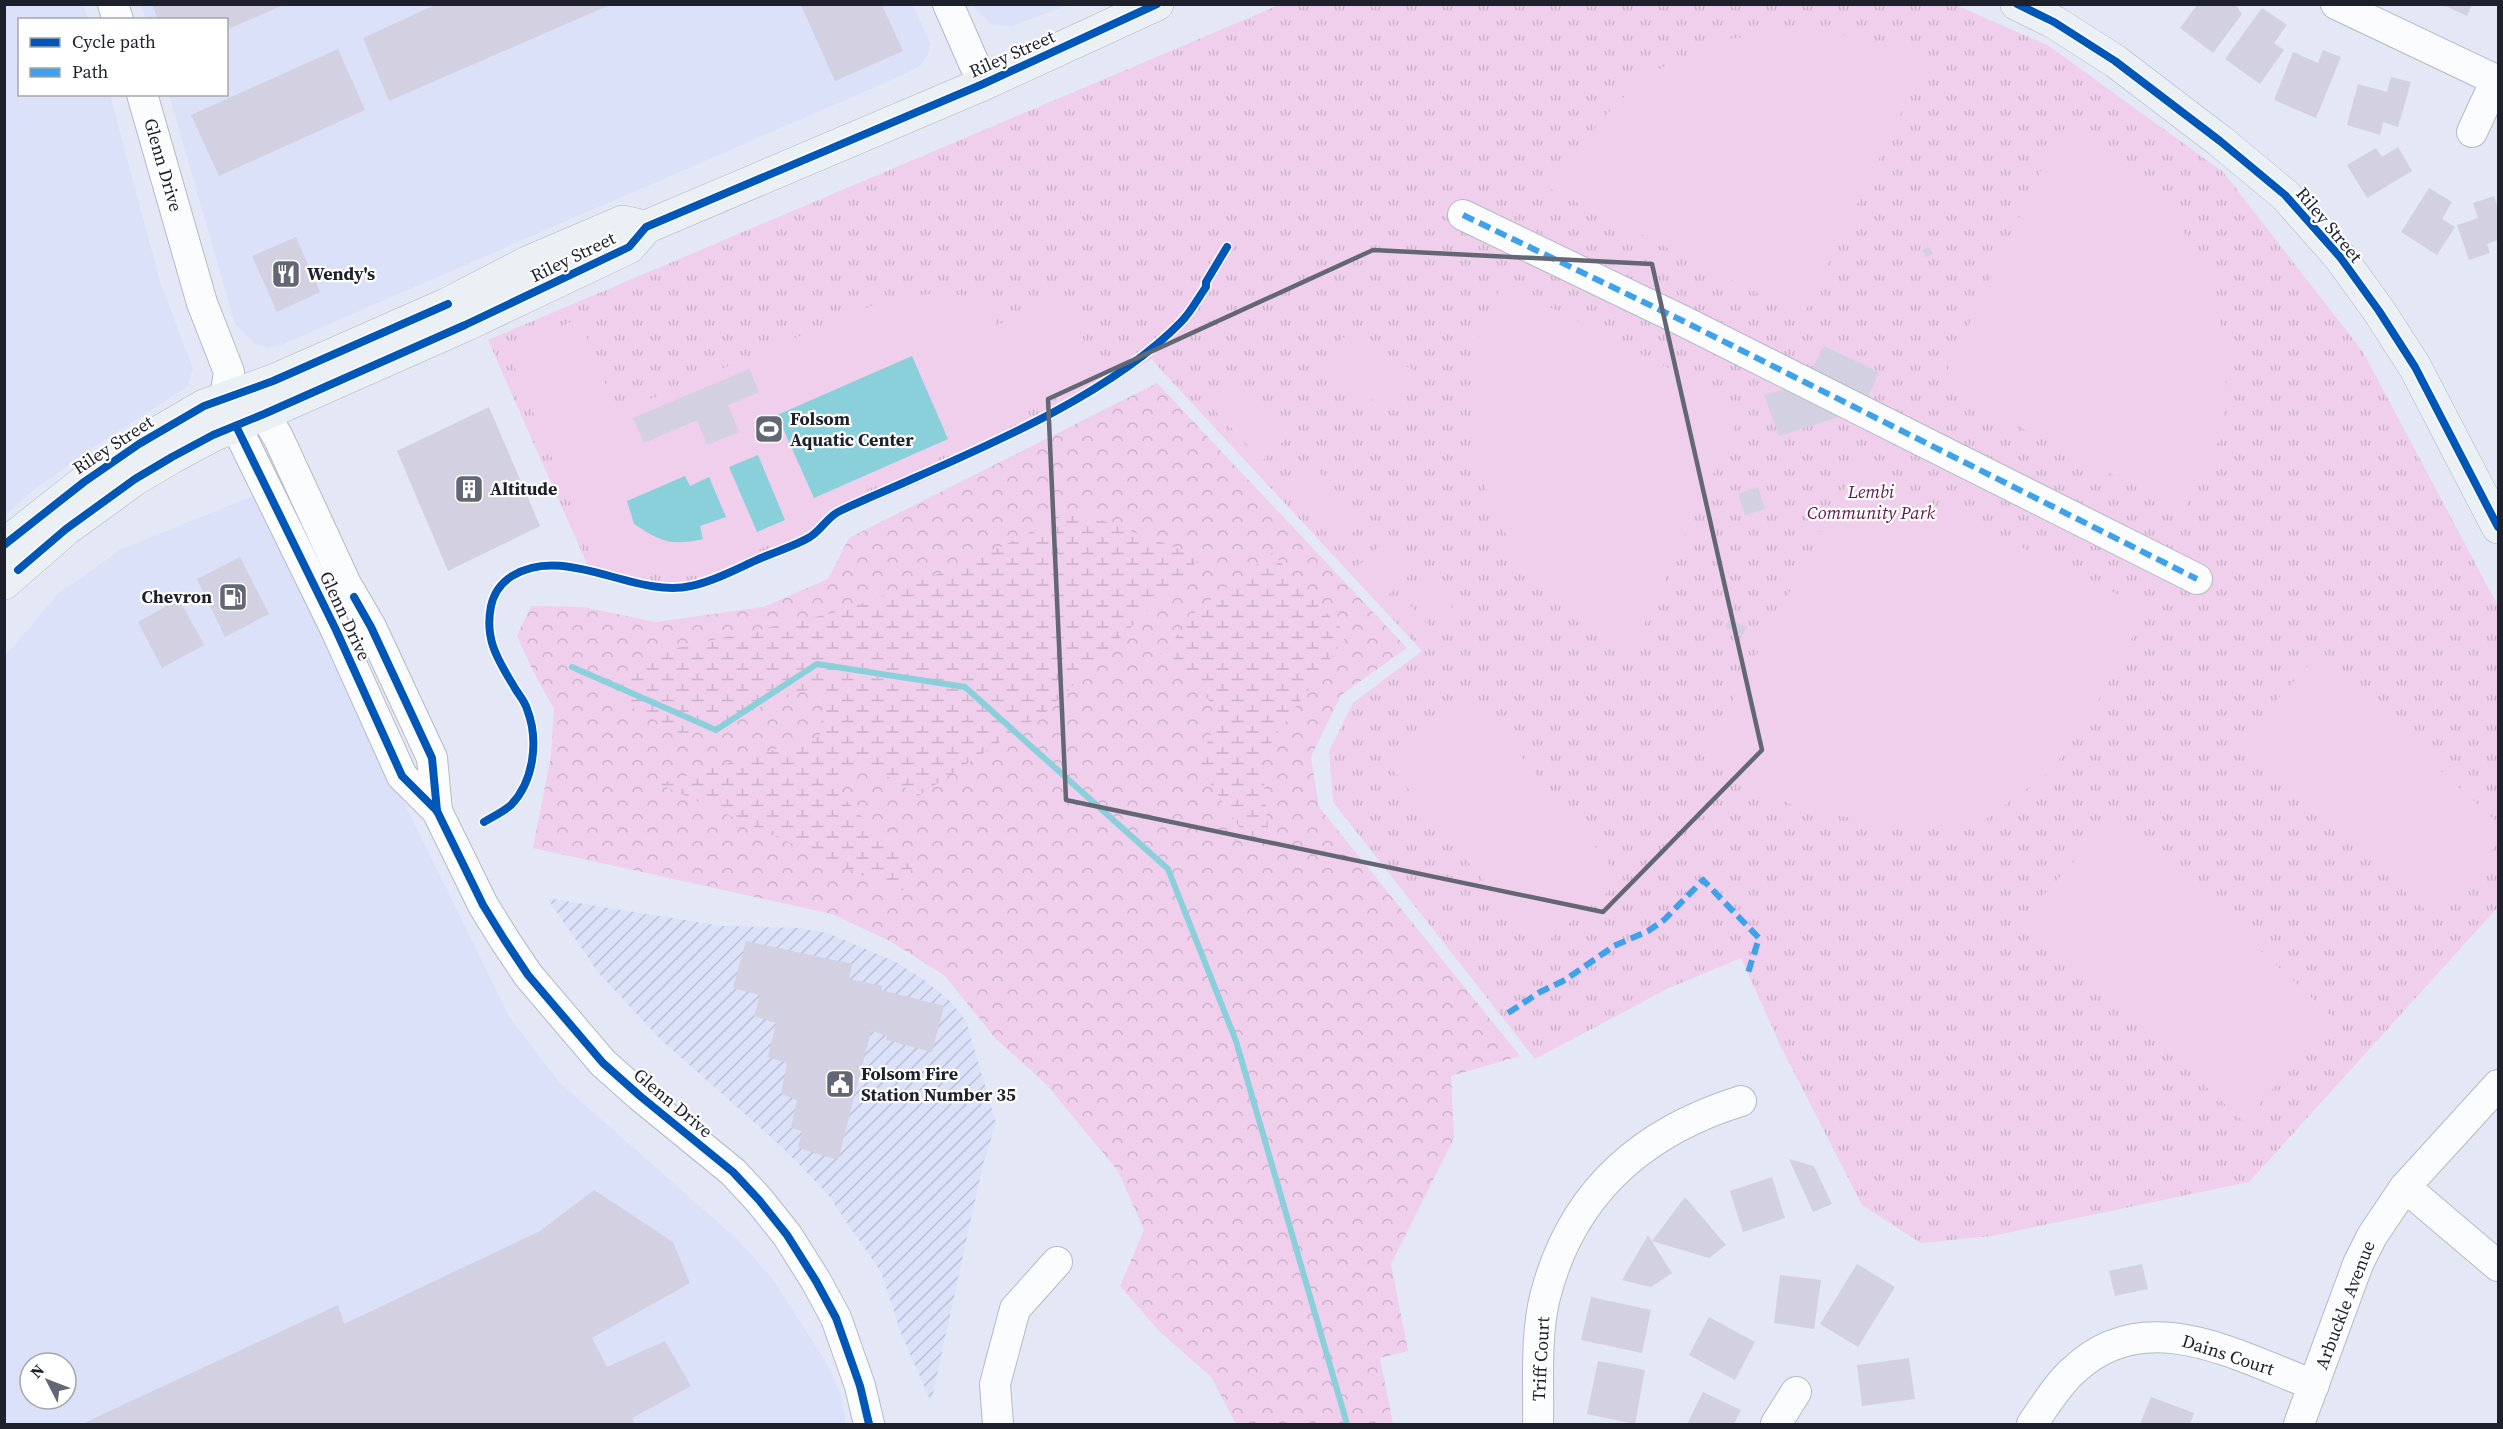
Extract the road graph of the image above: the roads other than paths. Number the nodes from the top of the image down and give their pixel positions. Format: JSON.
{"nodes":[{"id":1,"x":948,"y":4,"type":"edge"},
{"id":2,"x":1157,"y":4,"type":"edge"},
{"id":3,"x":2017,"y":4,"type":"edge"},
{"id":4,"x":2336,"y":4,"type":"edge"},
{"id":5,"x":2059,"y":13,"type":"edge"},
{"id":6,"x":2497,"y":81,"type":"edge"},
{"id":7,"x":983,"y":84,"type":"junction"},
{"id":8,"x":143,"y":96,"type":"edge"},
{"id":9,"x":2472,"y":132,"type":"dead end"},
{"id":10,"x":1462,"y":215,"type":"dead end"},
{"id":11,"x":241,"y":400,"type":"junction"},
{"id":12,"x":2499,"y":527,"type":"edge"},
{"id":13,"x":4,"y":545,"type":"edge"},
{"id":14,"x":2198,"y":579,"type":"dead end"},
{"id":15,"x":4,"y":583,"type":"edge"},
{"id":16,"x":355,"y":672,"type":"junction"},
{"id":17,"x":432,"y":759,"type":"junction"},
{"id":18,"x":437,"y":811,"type":"junction"},
{"id":19,"x":2499,"y":1085,"type":"edge"},
{"id":20,"x":1741,"y":1101,"type":"dead end"},
{"id":21,"x":2405,"y":1187,"type":"junction"},
{"id":22,"x":1057,"y":1262,"type":"dead end"},
{"id":23,"x":2499,"y":1266,"type":"edge"},
{"id":24,"x":2314,"y":1384,"type":"junction"},
{"id":25,"x":1796,"y":1392,"type":"dead end"},
{"id":26,"x":869,"y":1425,"type":"edge"},
{"id":27,"x":998,"y":1425,"type":"edge"},
{"id":28,"x":1538,"y":1425,"type":"edge"},
{"id":29,"x":1776,"y":1425,"type":"edge"},
{"id":30,"x":2032,"y":1425,"type":"edge"},
{"id":31,"x":2299,"y":1425,"type":"edge"}],
"edges":[{"from":1,"to":7,"type":"street"},
{"from":2,"to":7,"type":"main road","name":"Riley Street"},
{"from":3,"to":5,"type":"main road","name":"Riley Street"},
{"from":4,"to":6,"type":"street"},
{"from":5,"to":12,"type":"main road","name":"Riley Street"},
{"from":6,"to":9,"type":"street"},
{"from":7,"to":11,"type":"main road","name":"Riley Street"},
{"from":8,"to":11,"type":"street","name":"Glenn Drive"},
{"from":10,"to":14,"type":"street"},
{"from":11,"to":13,"type":"main road","name":"Riley Street"},
{"from":11,"to":15,"type":"main road","name":"Riley Street"},
{"from":11,"to":16,"type":"street","name":"Glenn Drive"},
{"from":11,"to":17,"type":"street","name":"Glenn Drive"},
{"from":16,"to":17,"type":"street"},
{"from":16,"to":18,"type":"street","name":"Glenn Drive"},
{"from":17,"to":18,"type":"street","name":"Glenn Drive"},
{"from":18,"to":26,"type":"street","name":"Glenn Drive"},
{"from":19,"to":21,"type":"street","name":"Arbuckle Avenue"},
{"from":20,"to":28,"type":"street","name":"Triff Court"},
{"from":21,"to":23,"type":"street"},
{"from":21,"to":24,"type":"street","name":"Arbuckle Avenue"},
{"from":22,"to":27,"type":"street"},
{"from":24,"to":30,"type":"street","name":"Dains Court"},
{"from":24,"to":31,"type":"street","name":"Arbuckle Avenue"},
{"from":25,"to":29,"type":"street"}]}
